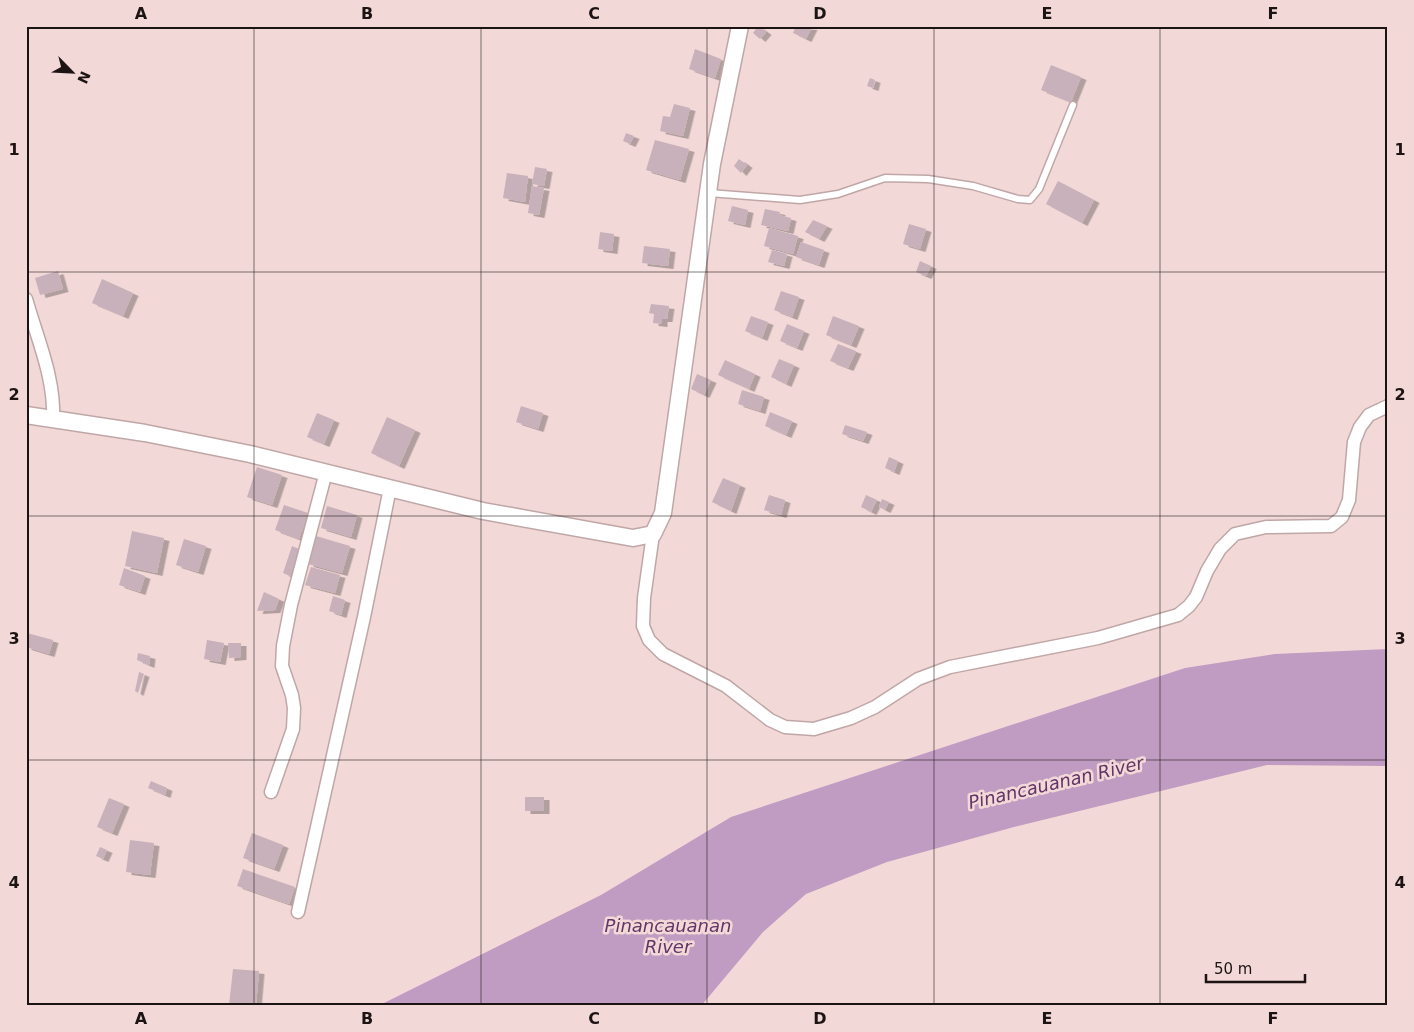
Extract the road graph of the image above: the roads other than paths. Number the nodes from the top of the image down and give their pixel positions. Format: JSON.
{"nodes":[{"id":1,"x":740,"y":26,"type":"edge"},
{"id":2,"x":1074,"y":105,"type":"dead end"},
{"id":3,"x":708,"y":193,"type":"junction"},
{"id":4,"x":26,"y":299,"type":"edge"},
{"id":5,"x":30,"y":323,"type":"edge"},
{"id":6,"x":1388,"y":406,"type":"edge"},
{"id":7,"x":26,"y":416,"type":"edge"},
{"id":8,"x":53,"y":419,"type":"junction"},
{"id":9,"x":326,"y":472,"type":"junction"},
{"id":10,"x":390,"y":488,"type":"junction"},
{"id":11,"x":653,"y":534,"type":"junction"},
{"id":12,"x":271,"y":792,"type":"dead end"},
{"id":13,"x":298,"y":912,"type":"dead end"}],
"edges":[{"from":1,"to":3,"type":"street"},
{"from":2,"to":3,"type":"lane"},
{"from":3,"to":11,"type":"street"},
{"from":4,"to":5,"type":"street"},
{"from":5,"to":8,"type":"street"},
{"from":6,"to":11,"type":"street"},
{"from":7,"to":8,"type":"street"},
{"from":8,"to":9,"type":"street"},
{"from":9,"to":10,"type":"street"},
{"from":9,"to":12,"type":"street"},
{"from":10,"to":11,"type":"street"},
{"from":10,"to":13,"type":"street"}]}
